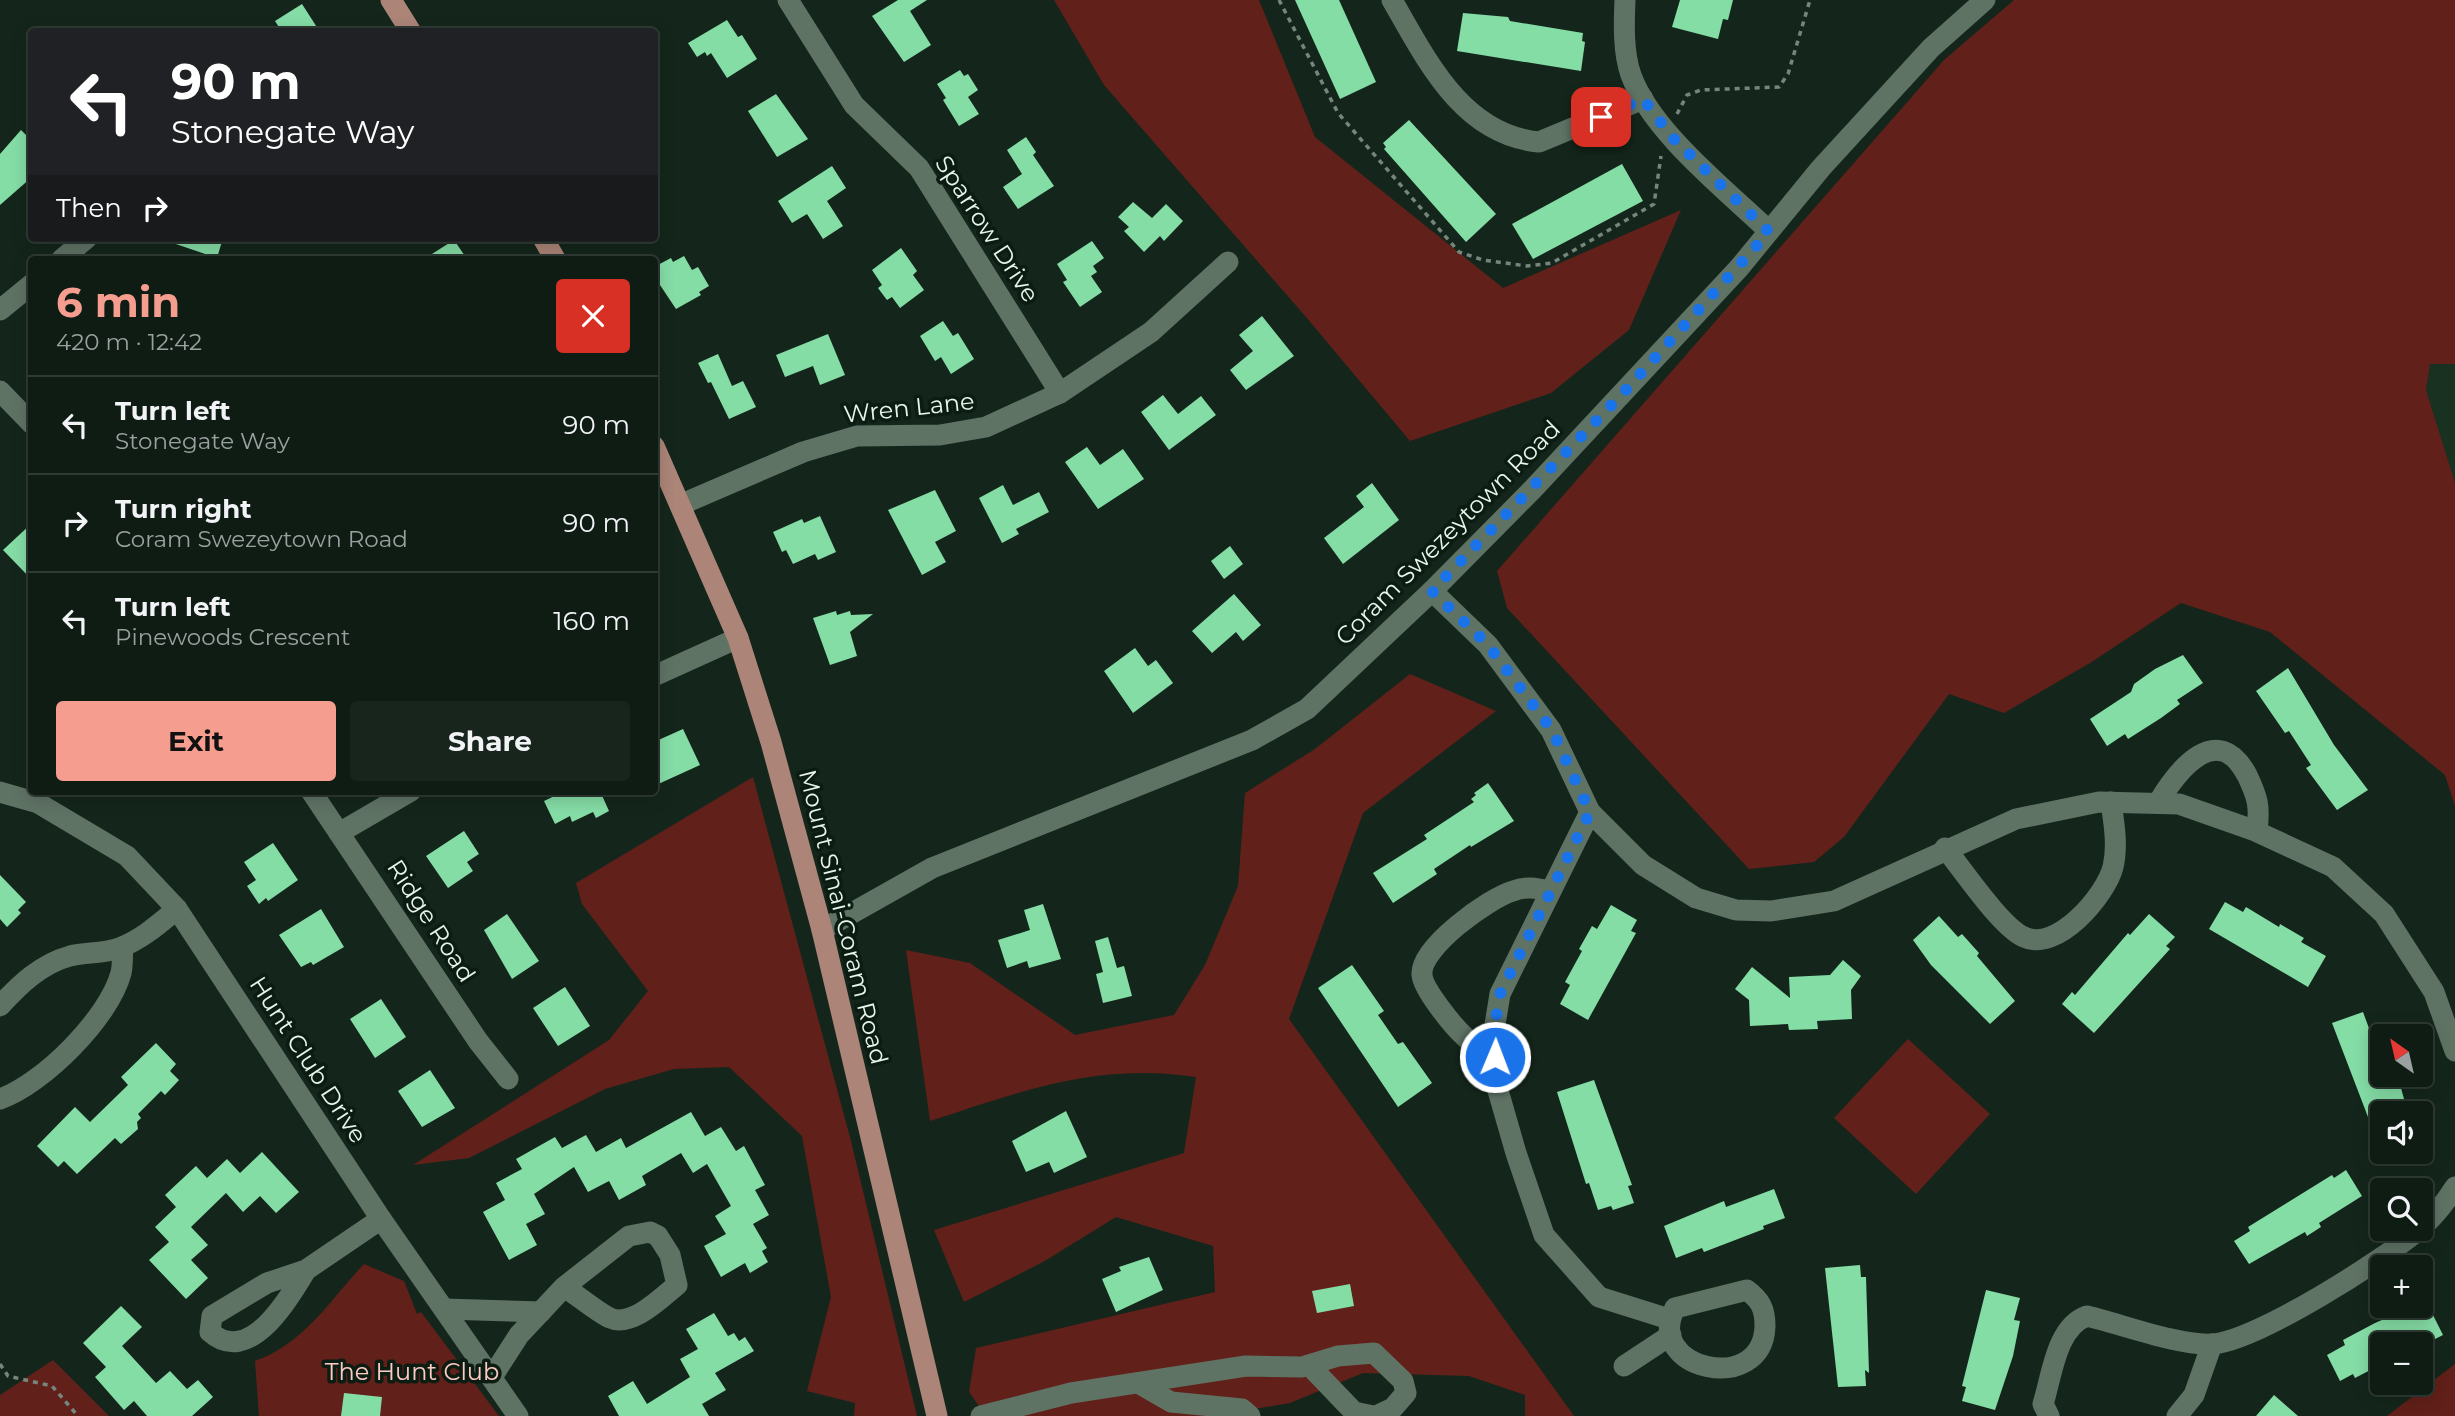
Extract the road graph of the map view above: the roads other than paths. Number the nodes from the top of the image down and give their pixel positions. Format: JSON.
{"nodes":[{"id":1,"x":391,"y":0,"type":"edge"},
{"id":2,"x":788,"y":0,"type":"edge"},
{"id":3,"x":1392,"y":0,"type":"edge"},
{"id":4,"x":1625,"y":0,"type":"edge"},
{"id":5,"x":1985,"y":0,"type":"edge"},
{"id":6,"x":408,"y":28,"type":"edge"},
{"id":7,"x":1643,"y":99,"type":"junction"},
{"id":8,"x":1769,"y":232,"type":"junction"},
{"id":9,"x":82,"y":242,"type":"edge"},
{"id":10,"x":66,"y":256,"type":"edge"},
{"id":11,"x":1228,"y":262,"type":"dead end"},
{"id":12,"x":28,"y":287,"type":"edge"},
{"id":13,"x":0,"y":310,"type":"edge"},
{"id":14,"x":0,"y":391,"type":"edge"},
{"id":15,"x":1060,"y":393,"type":"junction"},
{"id":16,"x":28,"y":420,"type":"edge"},
{"id":17,"x":658,"y":455,"type":"edge"},
{"id":18,"x":680,"y":505,"type":"junction"},
{"id":19,"x":1432,"y":591,"type":"junction"},
{"id":20,"x":738,"y":638,"type":"junction"},
{"id":21,"x":658,"y":674,"type":"edge"},
{"id":22,"x":0,"y":792,"type":"edge"},
{"id":23,"x":314,"y":795,"type":"edge"},
{"id":24,"x":404,"y":795,"type":"edge"},
{"id":25,"x":2110,"y":802,"type":"junction"},
{"id":26,"x":2158,"y":803,"type":"junction"},
{"id":27,"x":1590,"y":812,"type":"junction"},
{"id":28,"x":2257,"y":831,"type":"junction"},
{"id":29,"x":339,"y":833,"type":"junction"},
{"id":30,"x":1945,"y":848,"type":"junction"},
{"id":31,"x":1549,"y":891,"type":"junction"},
{"id":32,"x":177,"y":909,"type":"junction"},
{"id":33,"x":822,"y":930,"type":"junction"},
{"id":34,"x":123,"y":947,"type":"junction"},
{"id":35,"x":0,"y":1006,"type":"edge"},
{"id":36,"x":2455,"y":1051,"type":"edge"},
{"id":37,"x":1495,"y":1057,"type":"junction"},
{"id":38,"x":508,"y":1079,"type":"dead end"},
{"id":39,"x":0,"y":1099,"type":"edge"},
{"id":40,"x":2455,"y":1187,"type":"edge"},
{"id":41,"x":381,"y":1219,"type":"junction"},
{"id":42,"x":306,"y":1270,"type":"dead end"},
{"id":43,"x":564,"y":1287,"type":"junction"},
{"id":44,"x":444,"y":1309,"type":"junction"},
{"id":45,"x":541,"y":1312,"type":"junction"},
{"id":46,"x":2212,"y":1345,"type":"junction"},
{"id":47,"x":1309,"y":1365,"type":"junction"},
{"id":48,"x":1624,"y":1366,"type":"dead end"},
{"id":49,"x":492,"y":1377,"type":"junction"},
{"id":50,"x":1138,"y":1383,"type":"junction"},
{"id":51,"x":518,"y":1416,"type":"edge"},
{"id":52,"x":937,"y":1416,"type":"edge"},
{"id":53,"x":981,"y":1416,"type":"edge"},
{"id":54,"x":1250,"y":1416,"type":"edge"},
{"id":55,"x":1374,"y":1416,"type":"edge"},
{"id":56,"x":2049,"y":1416,"type":"edge"},
{"id":57,"x":2177,"y":1416,"type":"edge"}],
"edges":[{"from":1,"to":6,"type":"main road"},
{"from":2,"to":15,"type":"street","name":"Sparrow Drive"},
{"from":3,"to":7,"type":"street"},
{"from":4,"to":7,"type":"street"},
{"from":5,"to":8,"type":"street","name":"Coram Swezeytown Road"},
{"from":7,"to":8,"type":"street"},
{"from":8,"to":19,"type":"street","name":"Coram Swezeytown Road"},
{"from":9,"to":10,"type":"street"},
{"from":11,"to":15,"type":"street","name":"Wren Lane"},
{"from":12,"to":13,"type":"street"},
{"from":14,"to":16,"type":"street"},
{"from":15,"to":18,"type":"street","name":"Wren Lane"},
{"from":17,"to":18,"type":"main road","name":"Mount Sinai-Coram Road"},
{"from":18,"to":20,"type":"main road","name":"Mount Sinai-Coram Road"},
{"from":19,"to":27,"type":"street"},
{"from":19,"to":33,"type":"street","name":"Coram Swezeytown Road"},
{"from":20,"to":21,"type":"street"},
{"from":20,"to":33,"type":"main road","name":"Mount Sinai-Coram Road"},
{"from":22,"to":32,"type":"street","name":"Hunt Club Drive"},
{"from":23,"to":29,"type":"street","name":"Ridge Road"},
{"from":24,"to":29,"type":"street"},
{"from":25,"to":26,"type":"street"},
{"from":25,"to":30,"type":"street"},
{"from":25,"to":30,"type":"street"},
{"from":26,"to":28,"type":"street"},
{"from":26,"to":28,"type":"street"},
{"from":27,"to":30,"type":"street"},
{"from":27,"to":31,"type":"street"},
{"from":28,"to":36,"type":"street"},
{"from":29,"to":38,"type":"street","name":"Ridge Road"},
{"from":31,"to":37,"type":"street"},
{"from":31,"to":37,"type":"street"},
{"from":32,"to":34,"type":"street"},
{"from":32,"to":41,"type":"street","name":"Hunt Club Drive"},
{"from":33,"to":52,"type":"main road","name":"Mount Sinai-Coram Road"},
{"from":34,"to":35,"type":"street"},
{"from":34,"to":39,"type":"street"},
{"from":37,"to":48,"type":"street"},
{"from":40,"to":46,"type":"street"},
{"from":41,"to":42,"type":"street"},
{"from":41,"to":44,"type":"street","name":"Hunt Club Drive"},
{"from":43,"to":43,"type":"street"},
{"from":43,"to":45,"type":"street"},
{"from":44,"to":45,"type":"street"},
{"from":44,"to":49,"type":"street","name":"Hunt Club Drive"},
{"from":45,"to":49,"type":"street"},
{"from":46,"to":56,"type":"street"},
{"from":46,"to":57,"type":"street"},
{"from":47,"to":50,"type":"street"},
{"from":47,"to":55,"type":"street"},
{"from":47,"to":55,"type":"street"},
{"from":49,"to":51,"type":"street","name":"Hunt Club Drive"},
{"from":50,"to":53,"type":"street"},
{"from":50,"to":54,"type":"street"}]}
